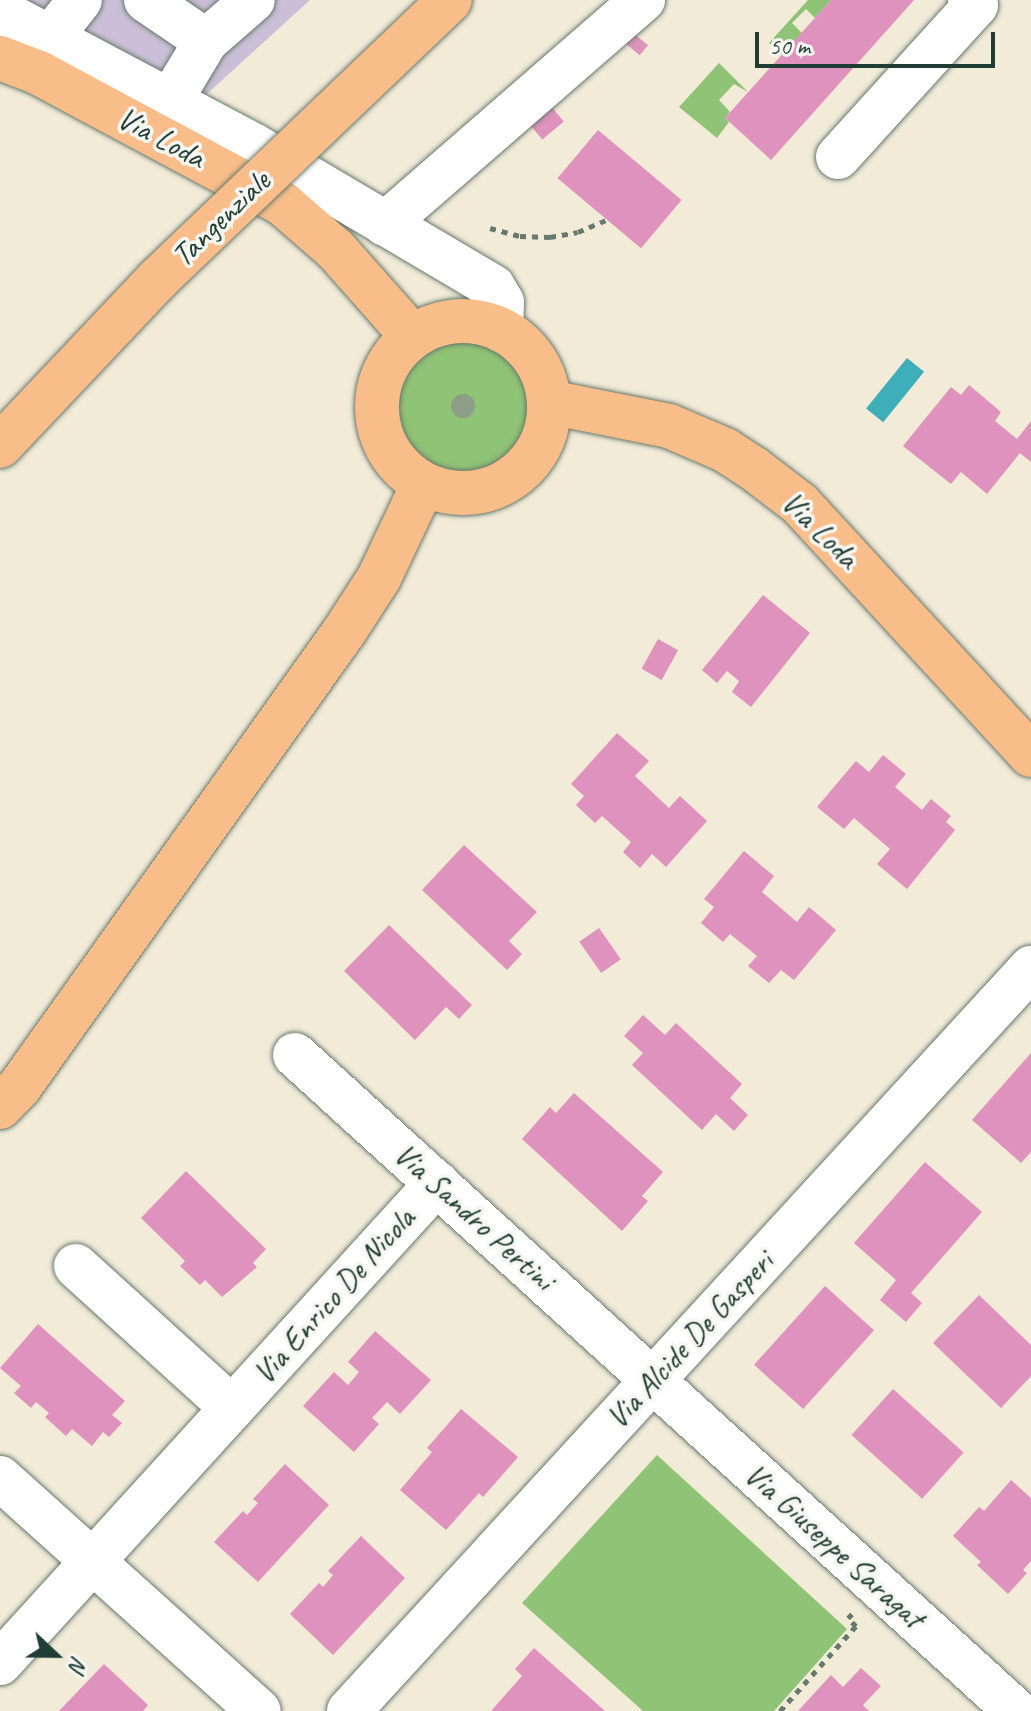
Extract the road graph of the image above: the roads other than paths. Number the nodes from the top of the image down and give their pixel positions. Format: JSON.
{"nodes":[{"id":1,"x":80,"y":0,"type":"edge"},
{"id":2,"x":146,"y":0,"type":"edge"},
{"id":3,"x":253,"y":0,"type":"edge"},
{"id":4,"x":450,"y":0,"type":"edge"},
{"id":5,"x":643,"y":0,"type":"edge"},
{"id":6,"x":981,"y":9,"type":"edge"},
{"id":7,"x":0,"y":11,"type":"edge"},
{"id":8,"x":50,"y":38,"type":"junction"},
{"id":9,"x":206,"y":41,"type":"junction"},
{"id":10,"x":0,"y":58,"type":"edge"},
{"id":11,"x":170,"y":101,"type":"junction"},
{"id":12,"x":838,"y":157,"type":"dead end"},
{"id":13,"x":385,"y":224,"type":"junction"},
{"id":14,"x":501,"y":330,"type":"junction"},
{"id":15,"x":413,"y":337,"type":"junction"},
{"id":16,"x":549,"y":402,"type":"junction"},
{"id":17,"x":0,"y":446,"type":"edge"},
{"id":18,"x":423,"y":485,"type":"junction"},
{"id":19,"x":1031,"y":755,"type":"edge"},
{"id":20,"x":1031,"y":968,"type":"edge"},
{"id":21,"x":295,"y":1055,"type":"dead end"},
{"id":22,"x":0,"y":1107,"type":"edge"},
{"id":23,"x":437,"y":1183,"type":"junction"},
{"id":24,"x":76,"y":1266,"type":"dead end"},
{"id":25,"x":653,"y":1381,"type":"junction"},
{"id":26,"x":232,"y":1408,"type":"junction"},
{"id":27,"x":0,"y":1478,"type":"edge"},
{"id":28,"x":92,"y":1563,"type":"junction"},
{"id":29,"x":0,"y":1663,"type":"edge"},
{"id":30,"x":259,"y":1711,"type":"edge"},
{"id":31,"x":349,"y":1711,"type":"edge"},
{"id":32,"x":1016,"y":1711,"type":"edge"}],
"edges":[{"from":1,"to":8,"type":"street"},
{"from":2,"to":9,"type":"street"},
{"from":3,"to":9,"type":"street"},
{"from":4,"to":17,"type":"main road","name":"Tangenziale","bridge":true},
{"from":5,"to":13,"type":"street"},
{"from":6,"to":12,"type":"street"},
{"from":7,"to":8,"type":"street"},
{"from":8,"to":11,"type":"street"},
{"from":9,"to":11,"type":"street"},
{"from":10,"to":15,"type":"main road","name":"Via Loda"},
{"from":11,"to":13,"type":"street"},
{"from":13,"to":14,"type":"street"},
{"from":14,"to":15,"type":"main road"},
{"from":14,"to":16,"type":"main road"},
{"from":15,"to":18,"type":"main road"},
{"from":16,"to":18,"type":"main road"},
{"from":16,"to":19,"type":"main road","name":"Via Loda"},
{"from":18,"to":22,"type":"main road"},
{"from":20,"to":25,"type":"street","name":"Via Alcide De Gasperi"},
{"from":21,"to":23,"type":"street","name":"Via Sandro Pertini"},
{"from":23,"to":25,"type":"street","name":"Via Sandro Pertini"},
{"from":23,"to":26,"type":"street","name":"Via Enrico De Nicola"},
{"from":24,"to":26,"type":"street","name":"Via Enrico De Nicola"},
{"from":25,"to":31,"type":"street","name":"Via Alcide De Gasperi"},
{"from":25,"to":32,"type":"street","name":"Via Giuseppe Saragat"},
{"from":26,"to":28,"type":"street","name":"Via Enrico De Nicola"},
{"from":27,"to":28,"type":"street"},
{"from":28,"to":29,"type":"street","name":"Via Enrico De Nicola"},
{"from":28,"to":30,"type":"street"}]}
